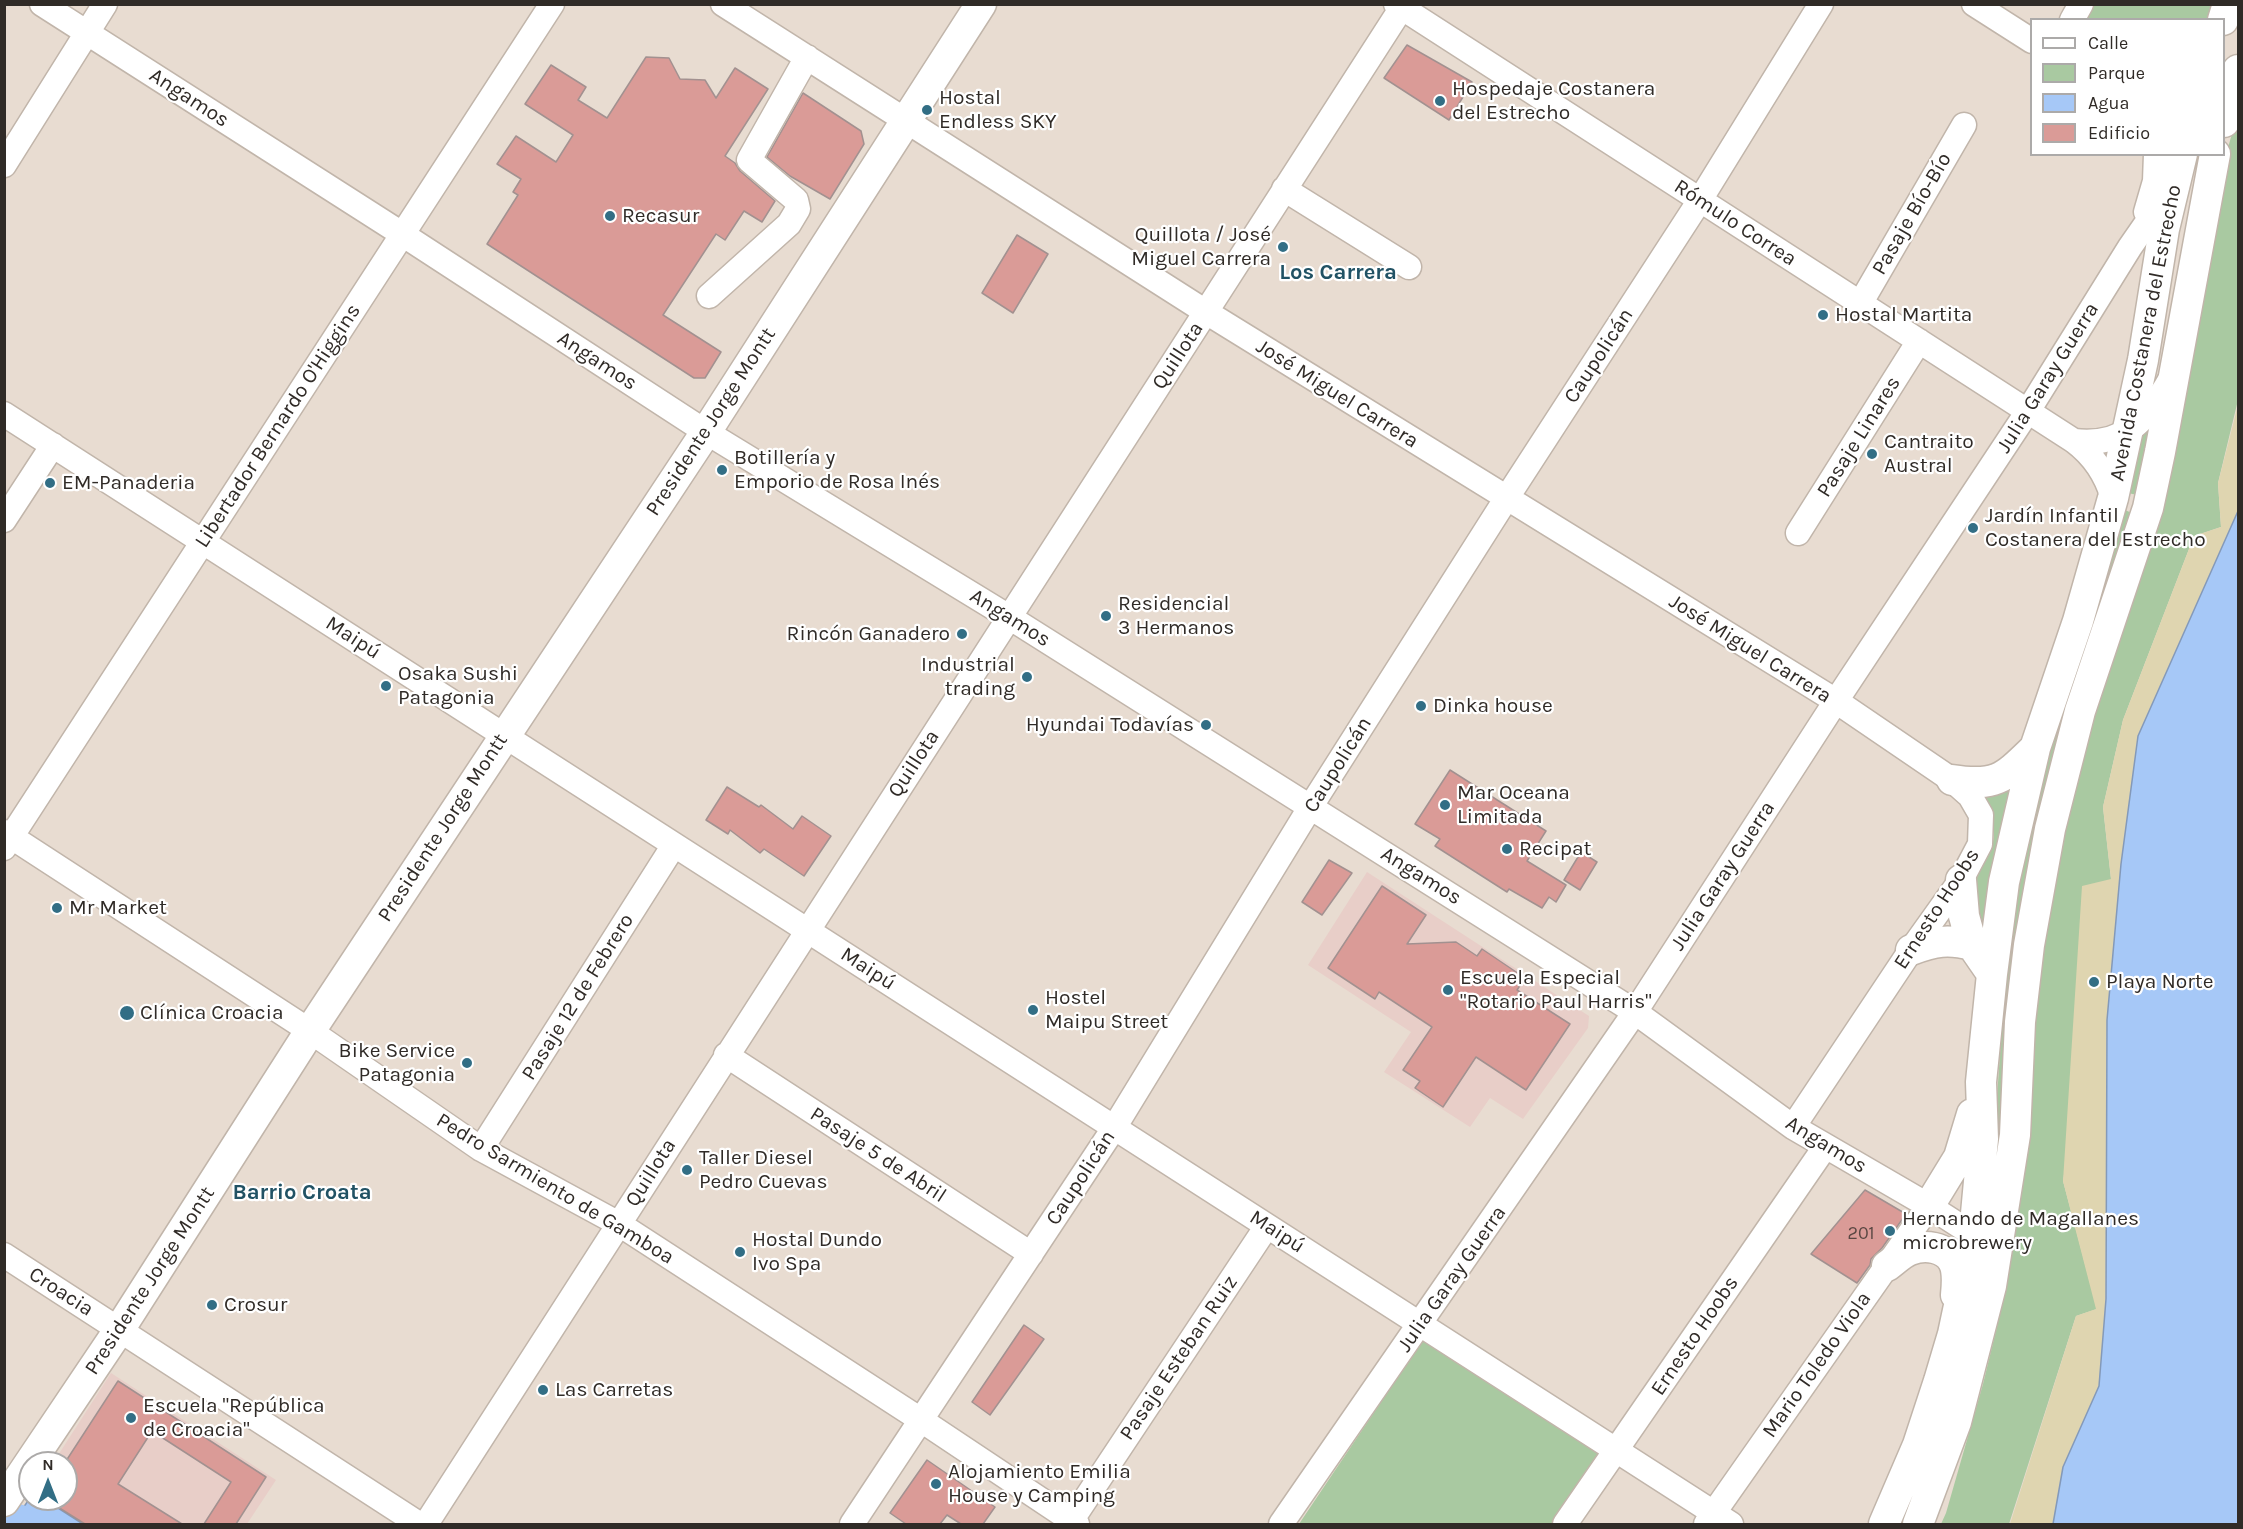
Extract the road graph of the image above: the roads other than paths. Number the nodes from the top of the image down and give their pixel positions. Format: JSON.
{"nodes":[{"id":1,"x":42,"y":4,"type":"edge"},
{"id":2,"x":105,"y":4,"type":"edge"},
{"id":3,"x":552,"y":4,"type":"edge"},
{"id":4,"x":723,"y":4,"type":"edge"},
{"id":5,"x":981,"y":4,"type":"edge"},
{"id":6,"x":1821,"y":4,"type":"edge"},
{"id":7,"x":1974,"y":4,"type":"edge"},
{"id":8,"x":2081,"y":4,"type":"edge"},
{"id":9,"x":1400,"y":6,"type":"edge"},
{"id":10,"x":2073,"y":18,"type":"edge"},
{"id":11,"x":87,"y":33,"type":"junction"},
{"id":12,"x":2030,"y":40,"type":"edge"},
{"id":13,"x":807,"y":57,"type":"junction"},
{"id":14,"x":2238,"y":70,"type":"edge"},
{"id":15,"x":2225,"y":115,"type":"edge"},
{"id":16,"x":906,"y":121,"type":"junction"},
{"id":17,"x":1964,"y":125,"type":"dead end"},
{"id":18,"x":2156,"y":156,"type":"edge"},
{"id":19,"x":2215,"y":156,"type":"edge"},
{"id":20,"x":4,"y":165,"type":"edge"},
{"id":21,"x":2178,"y":169,"type":"edge"},
{"id":22,"x":1284,"y":189,"type":"junction"},
{"id":23,"x":1700,"y":200,"type":"junction"},
{"id":24,"x":402,"y":234,"type":"junction"},
{"id":25,"x":2130,"y":247,"type":"junction"},
{"id":26,"x":1409,"y":267,"type":"dead end"},
{"id":27,"x":709,"y":296,"type":"dead end"},
{"id":28,"x":1860,"y":304,"type":"junction"},
{"id":29,"x":1206,"y":312,"type":"junction"},
{"id":30,"x":1919,"y":341,"type":"junction"},
{"id":31,"x":2177,"y":366,"type":"junction"},
{"id":32,"x":2028,"y":411,"type":"junction"},
{"id":33,"x":4,"y":414,"type":"edge"},
{"id":34,"x":2129,"y":431,"type":"junction"},
{"id":35,"x":706,"y":432,"type":"junction"},
{"id":36,"x":2074,"y":441,"type":"junction"},
{"id":37,"x":52,"y":445,"type":"junction"},
{"id":38,"x":2113,"y":498,"type":"junction"},
{"id":39,"x":1506,"y":499,"type":"junction"},
{"id":40,"x":4,"y":520,"type":"edge"},
{"id":41,"x":1798,"y":533,"type":"dead end"},
{"id":42,"x":203,"y":542,"type":"junction"},
{"id":43,"x":1009,"y":617,"type":"junction"},
{"id":44,"x":1836,"y":701,"type":"junction"},
{"id":45,"x":504,"y":736,"type":"junction"},
{"id":46,"x":2035,"y":748,"type":"junction"},
{"id":47,"x":1952,"y":780,"type":"junction"},
{"id":48,"x":1311,"y":806,"type":"junction"},
{"id":49,"x":7,"y":839,"type":"edge"},
{"id":50,"x":674,"y":845,"type":"junction"},
{"id":51,"x":1961,"y":880,"type":"junction"},
{"id":52,"x":807,"y":930,"type":"junction"},
{"id":53,"x":1972,"y":945,"type":"junction"},
{"id":54,"x":1911,"y":950,"type":"junction"},
{"id":55,"x":1992,"y":974,"type":"junction"},
{"id":56,"x":1635,"y":1012,"type":"junction"},
{"id":57,"x":310,"y":1031,"type":"junction"},
{"id":58,"x":726,"y":1055,"type":"junction"},
{"id":59,"x":1981,"y":1082,"type":"junction"},
{"id":60,"x":1793,"y":1127,"type":"junction"},
{"id":61,"x":1114,"y":1128,"type":"junction"},
{"id":62,"x":1825,"y":1147,"type":"junction"},
{"id":63,"x":482,"y":1149,"type":"junction"},
{"id":64,"x":1929,"y":1206,"type":"junction"},
{"id":65,"x":619,"y":1224,"type":"junction"},
{"id":66,"x":1267,"y":1226,"type":"junction"},
{"id":67,"x":1974,"y":1235,"type":"junction"},
{"id":68,"x":1031,"y":1254,"type":"junction"},
{"id":69,"x":4,"y":1255,"type":"edge"},
{"id":70,"x":1887,"y":1266,"type":"junction"},
{"id":71,"x":1991,"y":1286,"type":"junction"},
{"id":72,"x":1420,"y":1324,"type":"junction"},
{"id":73,"x":119,"y":1330,"type":"junction"},
{"id":74,"x":1953,"y":1334,"type":"junction"},
{"id":75,"x":921,"y":1420,"type":"junction"},
{"id":76,"x":1616,"y":1451,"type":"junction"},
{"id":77,"x":10,"y":1492,"type":"edge"},
{"id":78,"x":1717,"y":1521,"type":"edge"},
{"id":79,"x":1074,"y":1523,"type":"edge"},
{"id":80,"x":419,"y":1524,"type":"edge"},
{"id":81,"x":426,"y":1524,"type":"edge"},
{"id":82,"x":852,"y":1524,"type":"edge"},
{"id":83,"x":1281,"y":1524,"type":"edge"},
{"id":84,"x":1564,"y":1524,"type":"edge"},
{"id":85,"x":1884,"y":1524,"type":"edge"},
{"id":86,"x":1918,"y":1524,"type":"edge"}],
"edges":[{"from":1,"to":11,"type":"street","name":"Angamos"},
{"from":2,"to":11,"type":"street"},
{"from":3,"to":24,"type":"street","name":"Libertador Bernardo O'Higgins"},
{"from":4,"to":13,"type":"street","name":"José Miguel Carrera"},
{"from":5,"to":16,"type":"main road","name":"Presidente Jorge Montt"},
{"from":6,"to":23,"type":"street","name":"Caupolicán"},
{"from":7,"to":12,"type":"street"},
{"from":8,"to":10,"type":"street"},
{"from":9,"to":22,"type":"street","name":"Quillota"},
{"from":9,"to":23,"type":"street","name":"Rómulo Correa"},
{"from":11,"to":20,"type":"street"},
{"from":11,"to":24,"type":"street","name":"Angamos"},
{"from":13,"to":16,"type":"street","name":"José Miguel Carrera"},
{"from":13,"to":27,"type":"street"},
{"from":14,"to":15,"type":"main road"},
{"from":16,"to":29,"type":"street","name":"José Miguel Carrera"},
{"from":16,"to":35,"type":"main road","name":"Presidente Jorge Montt"},
{"from":17,"to":28,"type":"street","name":"Pasaje Bío-Bío"},
{"from":18,"to":25,"type":"street","name":"Julia Garay Guerra"},
{"from":19,"to":31,"type":"main road","name":"Avenida Costanera del Estrecho"},
{"from":21,"to":25,"type":"street","name":"Julia Garay Guerra"},
{"from":21,"to":34,"type":"main road","name":"Avenida Costanera del Estrecho"},
{"from":22,"to":26,"type":"street"},
{"from":22,"to":29,"type":"street","name":"Quillota"},
{"from":23,"to":28,"type":"street","name":"Rómulo Correa"},
{"from":23,"to":39,"type":"street","name":"Caupolicán"},
{"from":24,"to":35,"type":"street","name":"Angamos"},
{"from":24,"to":42,"type":"street","name":"Libertador Bernardo O'Higgins"},
{"from":25,"to":32,"type":"street","name":"Julia Garay Guerra"},
{"from":28,"to":30,"type":"street","name":"Rómulo Correa"},
{"from":29,"to":39,"type":"street","name":"José Miguel Carrera"},
{"from":29,"to":43,"type":"street","name":"Quillota"},
{"from":30,"to":32,"type":"street","name":"Rómulo Correa"},
{"from":30,"to":41,"type":"street","name":"Pasaje Linares"},
{"from":31,"to":34,"type":"street"},
{"from":31,"to":71,"type":"main road","name":"Avenida Costanera del Estrecho"},
{"from":32,"to":36,"type":"street","name":"Rómulo Correa"},
{"from":32,"to":44,"type":"street","name":"Julia Garay Guerra"},
{"from":33,"to":37,"type":"street","name":"Maipú"},
{"from":34,"to":36,"type":"street"},
{"from":34,"to":38,"type":"main road","name":"Avenida Costanera del Estrecho"},
{"from":35,"to":43,"type":"street","name":"Angamos"},
{"from":35,"to":45,"type":"main road","name":"Presidente Jorge Montt"},
{"from":36,"to":38,"type":"street","name":"Rómulo Correa"},
{"from":37,"to":40,"type":"street"},
{"from":37,"to":42,"type":"street","name":"Maipú"},
{"from":38,"to":46,"type":"main road","name":"Avenida Costanera del Estrecho"},
{"from":39,"to":44,"type":"street","name":"José Miguel Carrera"},
{"from":39,"to":48,"type":"street","name":"Caupolicán"},
{"from":42,"to":45,"type":"street","name":"Maipú"},
{"from":42,"to":49,"type":"street","name":"Libertador Bernardo O'Higgins"},
{"from":43,"to":48,"type":"street","name":"Angamos"},
{"from":43,"to":52,"type":"street","name":"Quillota"},
{"from":44,"to":47,"type":"street","name":"José Miguel Carrera"},
{"from":44,"to":56,"type":"street","name":"Julia Garay Guerra"},
{"from":45,"to":50,"type":"street","name":"Maipú"},
{"from":45,"to":57,"type":"main road","name":"Presidente Jorge Montt"},
{"from":46,"to":47,"type":"main road"},
{"from":46,"to":55,"type":"main road","name":"Avenida Costanera del Estrecho"},
{"from":47,"to":51,"type":"street","name":"Ernesto Hoobs"},
{"from":48,"to":56,"type":"street","name":"Angamos"},
{"from":48,"to":61,"type":"street","name":"Caupolicán"},
{"from":49,"to":57,"type":"street","name":"Pedro Sarmiento de Gamboa"},
{"from":50,"to":52,"type":"street","name":"Maipú"},
{"from":50,"to":63,"type":"street","name":"Pasaje 12 de Febrero"},
{"from":51,"to":53,"type":"main road"},
{"from":51,"to":54,"type":"street","name":"Ernesto Hoobs"},
{"from":52,"to":58,"type":"street","name":"Quillota"},
{"from":52,"to":61,"type":"street","name":"Maipú"},
{"from":53,"to":54,"type":"main road"},
{"from":53,"to":55,"type":"main road"},
{"from":54,"to":60,"type":"street","name":"Ernesto Hoobs"},
{"from":55,"to":59,"type":"main road","name":"Avenida Costanera del Estrecho"},
{"from":56,"to":60,"type":"street","name":"Angamos"},
{"from":56,"to":72,"type":"street","name":"Julia Garay Guerra"},
{"from":57,"to":63,"type":"street","name":"Pedro Sarmiento de Gamboa"},
{"from":57,"to":73,"type":"main road","name":"Presidente Jorge Montt"},
{"from":58,"to":65,"type":"street","name":"Quillota"},
{"from":58,"to":68,"type":"street","name":"Pasaje 5 de Abril"},
{"from":59,"to":64,"type":"main road"},
{"from":59,"to":67,"type":"main road","name":"Avenida Costanera del Estrecho"},
{"from":60,"to":62,"type":"street","name":"Angamos"},
{"from":61,"to":66,"type":"street","name":"Maipú"},
{"from":61,"to":68,"type":"street","name":"Caupolicán"},
{"from":62,"to":64,"type":"street","name":"Angamos"},
{"from":62,"to":76,"type":"street","name":"Ernesto Hoobs"},
{"from":63,"to":65,"type":"street","name":"Pedro Sarmiento de Gamboa"},
{"from":64,"to":67,"type":"street","name":"Angamos"},
{"from":64,"to":70,"type":"street","name":"Mario Toledo Viola"},
{"from":65,"to":75,"type":"street","name":"Pedro Sarmiento de Gamboa"},
{"from":65,"to":81,"type":"street","name":"Quillota"},
{"from":66,"to":72,"type":"street","name":"Maipú"},
{"from":66,"to":79,"type":"street","name":"Pasaje Esteban Ruiz"},
{"from":67,"to":71,"type":"main road"},
{"from":67,"to":74,"type":"main road","name":"Avenida Costanera del Estrecho"},
{"from":68,"to":75,"type":"street","name":"Caupolicán"},
{"from":69,"to":73,"type":"street","name":"Croacia"},
{"from":70,"to":74,"type":"main road"},
{"from":70,"to":78,"type":"street","name":"Mario Toledo Viola"},
{"from":71,"to":86,"type":"main road","name":"Avenida Costanera del Estrecho"},
{"from":72,"to":76,"type":"street","name":"Maipú"},
{"from":72,"to":83,"type":"street","name":"Julia Garay Guerra"},
{"from":73,"to":77,"type":"main road","name":"Presidente Jorge Montt"},
{"from":73,"to":80,"type":"street","name":"Croacia"},
{"from":74,"to":85,"type":"main road","name":"Avenida Costanera del Estrecho"},
{"from":75,"to":79,"type":"street","name":"Pedro Sarmiento de Gamboa"},
{"from":75,"to":82,"type":"street","name":"Caupolicán"},
{"from":76,"to":78,"type":"street","name":"Maipú"},
{"from":76,"to":84,"type":"street","name":"Ernesto Hoobs"}]}
